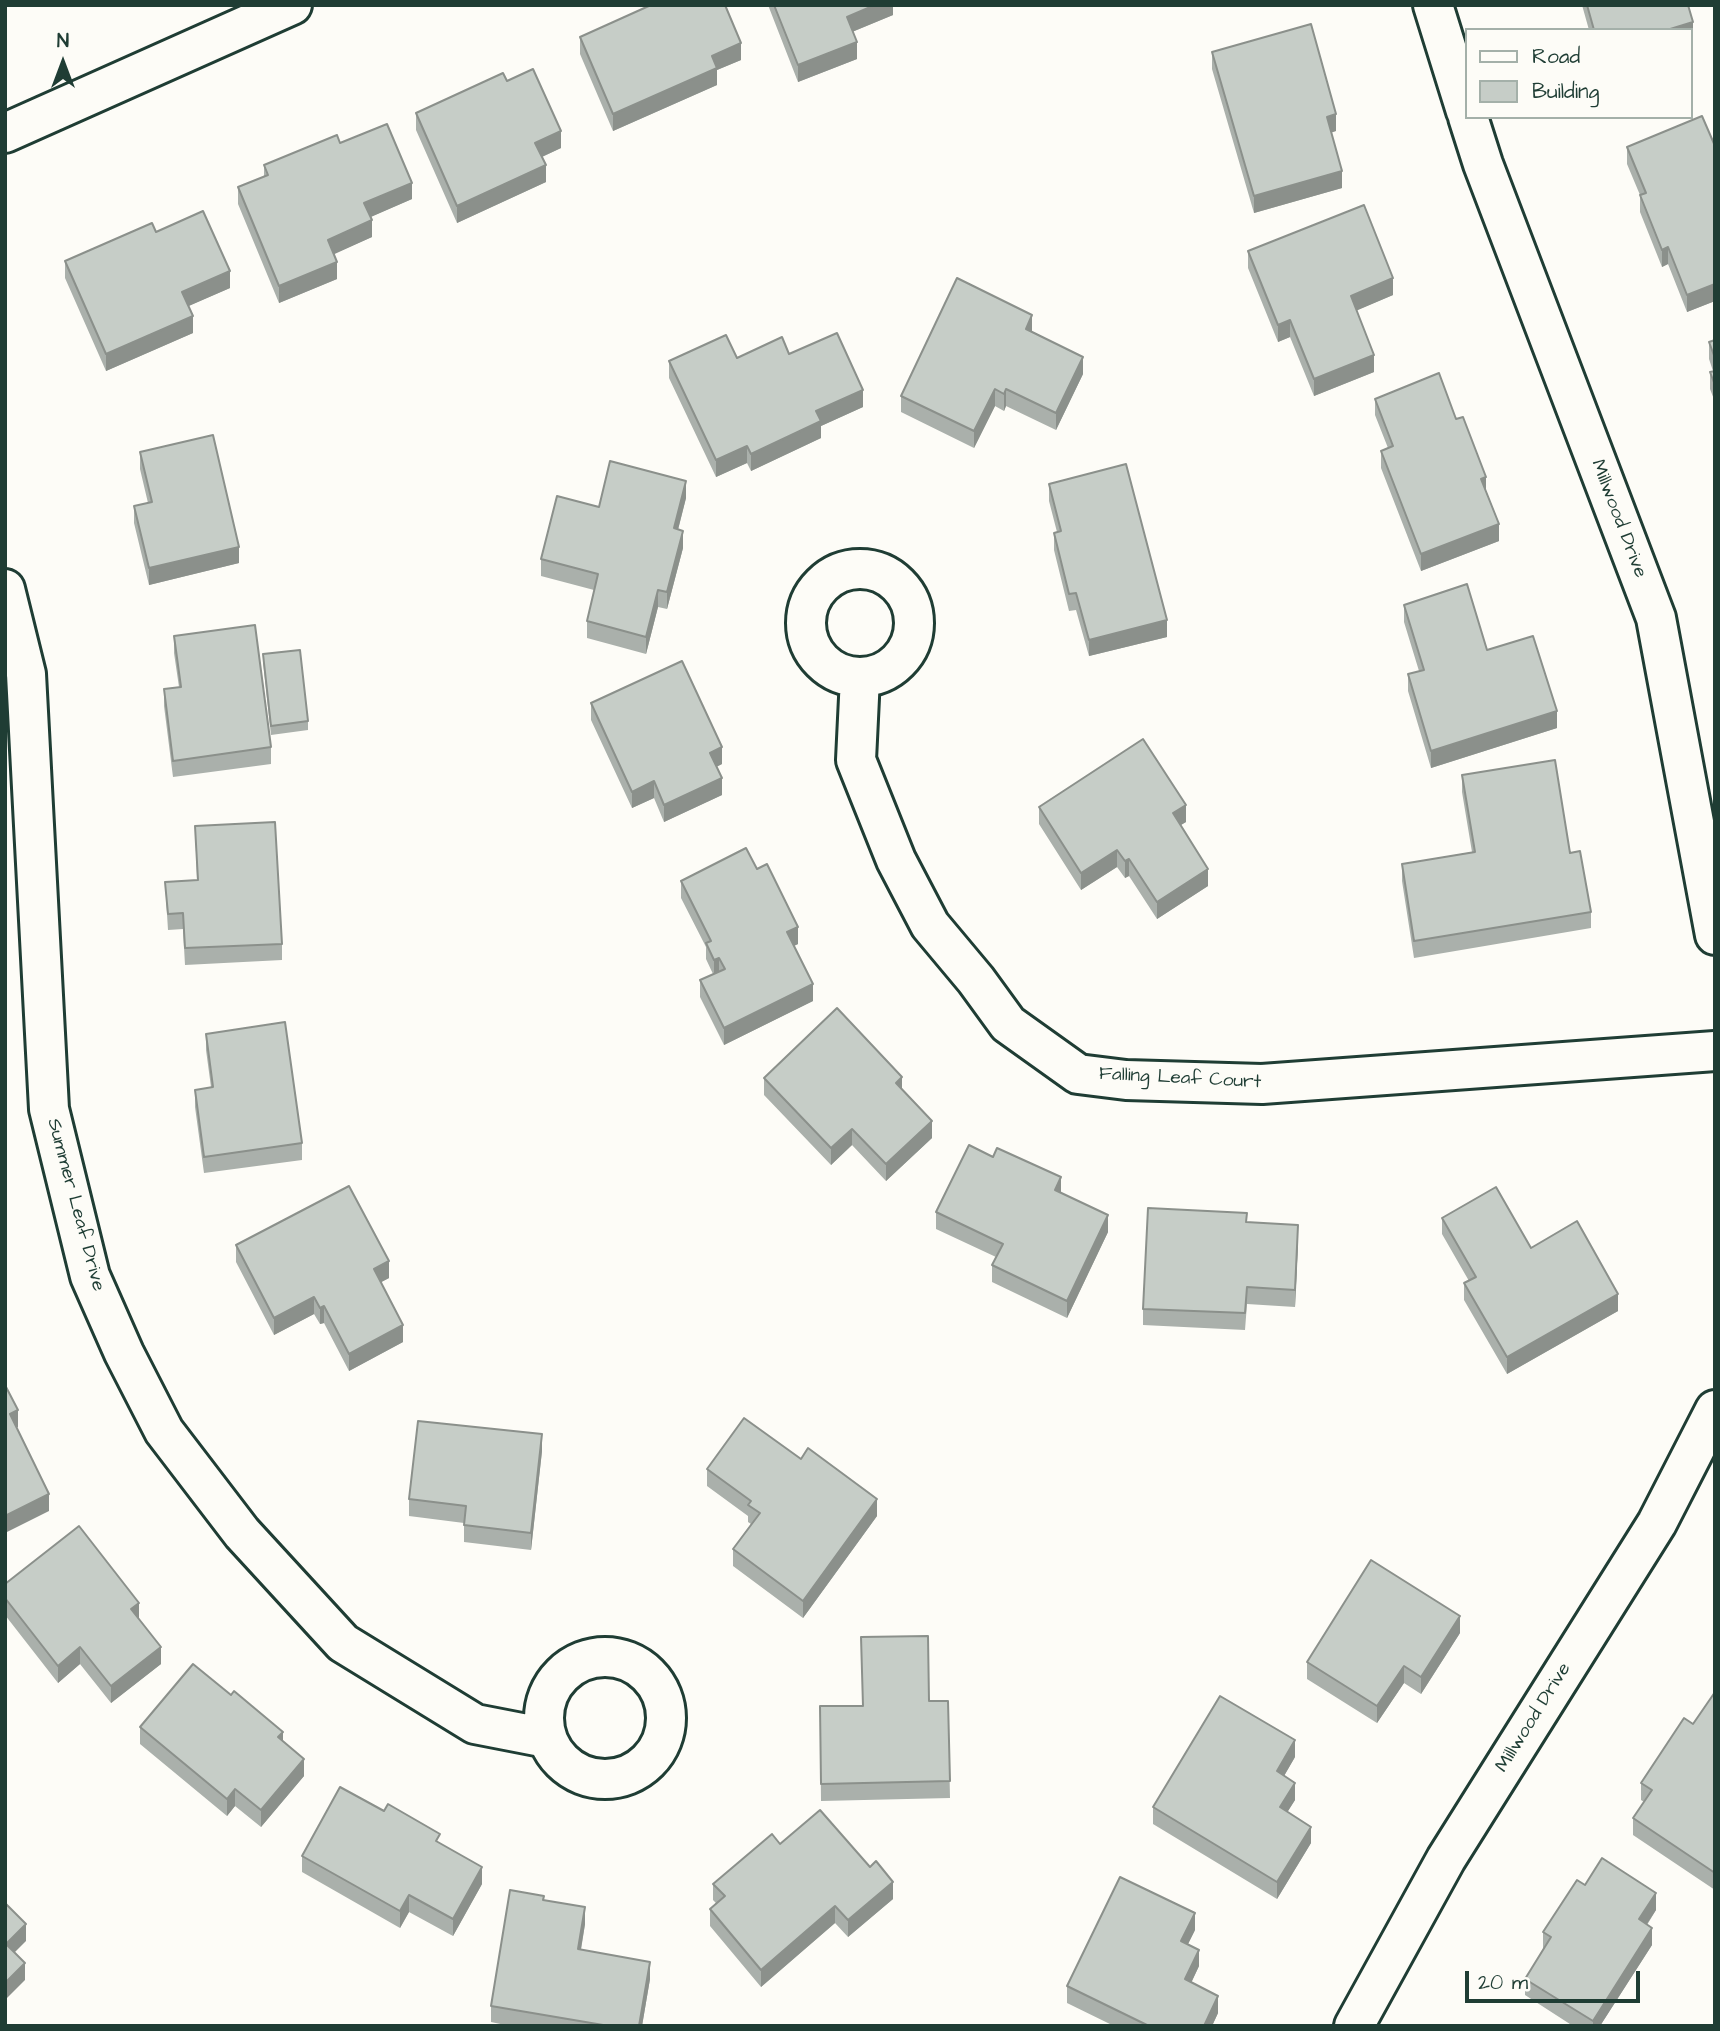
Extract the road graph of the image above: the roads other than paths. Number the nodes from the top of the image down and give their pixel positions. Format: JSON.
{"nodes":[{"id":1,"x":292,"y":5,"type":"edge"},
{"id":2,"x":1433,"y":5,"type":"edge"},
{"id":3,"x":1464,"y":105,"type":"edge"},
{"id":4,"x":1469,"y":119,"type":"edge"},
{"id":5,"x":5,"y":133,"type":"edge"},
{"id":6,"x":5,"y":589,"type":"edge"},
{"id":7,"x":860,"y":677,"type":"dead end"},
{"id":8,"x":1715,"y":935,"type":"edge"},
{"id":9,"x":1715,"y":1051,"type":"edge"},
{"id":10,"x":1715,"y":1410,"type":"edge"},
{"id":11,"x":547,"y":1738,"type":"dead end"},
{"id":12,"x":1354,"y":2026,"type":"edge"}],
"edges":[{"from":1,"to":5,"type":"street"},
{"from":2,"to":3,"type":"street"},
{"from":4,"to":8,"type":"street","name":"Millwood Drive"},
{"from":6,"to":11,"type":"street","name":"Summer Leaf Drive"},
{"from":7,"to":9,"type":"street","name":"Falling Leaf Court"},
{"from":10,"to":12,"type":"street","name":"Millwood Drive"}]}
